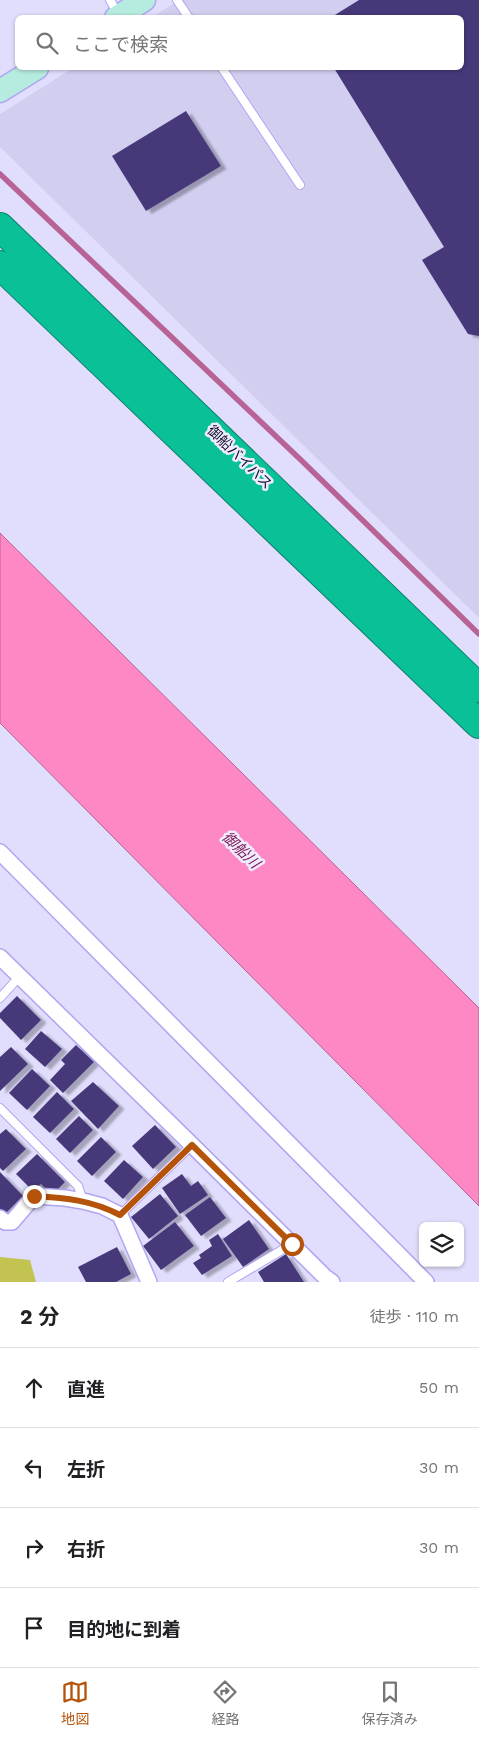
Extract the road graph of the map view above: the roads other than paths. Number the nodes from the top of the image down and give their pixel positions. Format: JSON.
{"nodes":[{"id":1,"x":144,"y":0,"type":"edge"},
{"id":2,"x":177,"y":0,"type":"edge"},
{"id":3,"x":115,"y":11,"type":"edge"},
{"id":4,"x":187,"y":15,"type":"edge"},
{"id":5,"x":34,"y":70,"type":"edge"},
{"id":6,"x":223,"y":70,"type":"edge"},
{"id":7,"x":0,"y":91,"type":"edge"},
{"id":8,"x":300,"y":185,"type":"dead end"},
{"id":9,"x":0,"y":227,"type":"edge"},
{"id":10,"x":0,"y":264,"type":"edge"},
{"id":11,"x":479,"y":688,"type":"edge"},
{"id":12,"x":479,"y":724,"type":"edge"},
{"id":13,"x":0,"y":852,"type":"edge"},
{"id":14,"x":0,"y":957,"type":"edge"},
{"id":15,"x":20,"y":976,"type":"junction"},
{"id":16,"x":0,"y":998,"type":"edge"},
{"id":17,"x":0,"y":1108,"type":"edge"},
{"id":18,"x":192,"y":1145,"type":"junction"},
{"id":19,"x":83,"y":1201,"type":"junction"},
{"id":20,"x":120,"y":1215,"type":"junction"},
{"id":21,"x":0,"y":1218,"type":"edge"},
{"id":22,"x":292,"y":1244,"type":"junction"},
{"id":23,"x":149,"y":1282,"type":"edge"},
{"id":24,"x":228,"y":1282,"type":"edge"},
{"id":25,"x":332,"y":1282,"type":"edge"},
{"id":26,"x":426,"y":1282,"type":"edge"}],
"edges":[{"from":1,"to":3,"type":"street"},
{"from":2,"to":4,"type":"lane"},
{"from":5,"to":7,"type":"street"},
{"from":6,"to":8,"type":"lane"},
{"from":9,"to":11,"type":"highway","name":"御船バイパス"},
{"from":10,"to":12,"type":"highway","name":"御船バイパス"},
{"from":13,"to":26,"type":"street"},
{"from":14,"to":15,"type":"street"},
{"from":15,"to":16,"type":"lane"},
{"from":15,"to":18,"type":"street"},
{"from":17,"to":19,"type":"lane"},
{"from":18,"to":20,"type":"lane"},
{"from":18,"to":22,"type":"street"},
{"from":19,"to":20,"type":"street"},
{"from":19,"to":21,"type":"street"},
{"from":20,"to":23,"type":"street"},
{"from":22,"to":24,"type":"lane"},
{"from":22,"to":25,"type":"street"}]}
